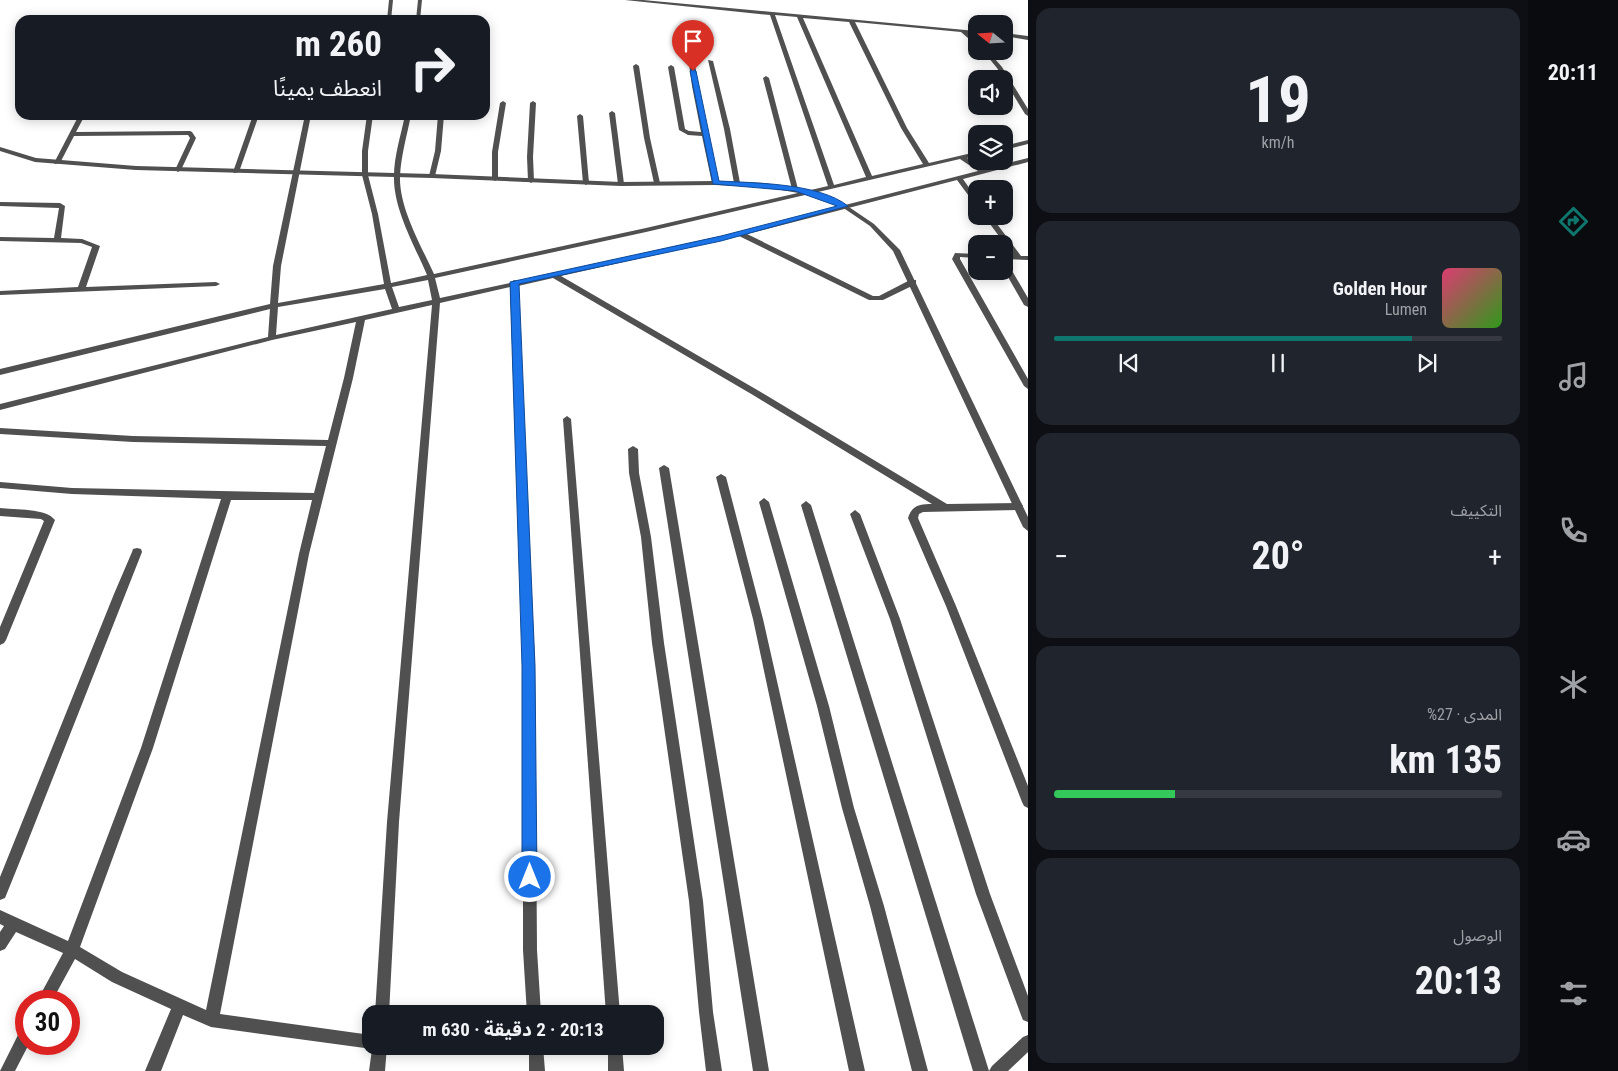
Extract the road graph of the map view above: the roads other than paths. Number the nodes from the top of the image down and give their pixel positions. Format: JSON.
{"nodes":[{"id":1,"x":391,"y":0,"type":"edge"},
{"id":2,"x":420,"y":0,"type":"edge"},
{"id":3,"x":627,"y":0,"type":"edge"},
{"id":4,"x":772,"y":13,"type":"junction"},
{"id":5,"x":390,"y":15,"type":"edge"},
{"id":6,"x":418,"y":15,"type":"edge"},
{"id":7,"x":799,"y":15,"type":"junction"},
{"id":8,"x":851,"y":20,"type":"junction"},
{"id":9,"x":964,"y":31,"type":"junction"},
{"id":10,"x":968,"y":31,"type":"edge"},
{"id":11,"x":968,"y":35,"type":"edge"},
{"id":12,"x":1013,"y":36,"type":"edge"},
{"id":13,"x":1028,"y":38,"type":"edge"},
{"id":14,"x":691,"y":56,"type":"dead end"},
{"id":15,"x":992,"y":60,"type":"edge"},
{"id":16,"x":710,"y":61,"type":"dead end"},
{"id":17,"x":636,"y":66,"type":"dead end"},
{"id":18,"x":671,"y":67,"type":"dead end"},
{"id":19,"x":766,"y":78,"type":"dead end"},
{"id":20,"x":503,"y":103,"type":"dead end"},
{"id":21,"x":533,"y":103,"type":"dead end"},
{"id":22,"x":612,"y":113,"type":"dead end"},
{"id":23,"x":1028,"y":114,"type":"edge"},
{"id":24,"x":580,"y":116,"type":"dead end"},
{"id":25,"x":80,"y":120,"type":"edge"},
{"id":26,"x":254,"y":120,"type":"edge"},
{"id":27,"x":307,"y":120,"type":"edge"},
{"id":28,"x":369,"y":120,"type":"edge"},
{"id":29,"x":407,"y":120,"type":"edge"},
{"id":30,"x":441,"y":120,"type":"edge"},
{"id":31,"x":73,"y":134,"type":"junction"},
{"id":32,"x":704,"y":134,"type":"junction"},
{"id":33,"x":1028,"y":142,"type":"edge"},
{"id":34,"x":1013,"y":146,"type":"edge"},
{"id":35,"x":0,"y":149,"type":"edge"},
{"id":36,"x":968,"y":156,"type":"edge"},
{"id":37,"x":961,"y":157,"type":"junction"},
{"id":38,"x":1028,"y":160,"type":"edge"},
{"id":39,"x":57,"y":163,"type":"junction"},
{"id":40,"x":927,"y":165,"type":"junction"},
{"id":41,"x":178,"y":170,"type":"junction"},
{"id":42,"x":236,"y":172,"type":"junction"},
{"id":43,"x":982,"y":172,"type":"junction"},
{"id":44,"x":295,"y":173,"type":"junction"},
{"id":45,"x":365,"y":175,"type":"junction"},
{"id":46,"x":396,"y":176,"type":"junction"},
{"id":47,"x":432,"y":176,"type":"junction"},
{"id":48,"x":958,"y":177,"type":"junction"},
{"id":49,"x":495,"y":179,"type":"junction"},
{"id":50,"x":870,"y":179,"type":"junction"},
{"id":51,"x":531,"y":181,"type":"junction"},
{"id":52,"x":715,"y":182,"type":"junction"},
{"id":53,"x":586,"y":183,"type":"junction"},
{"id":54,"x":737,"y":183,"type":"junction"},
{"id":55,"x":621,"y":184,"type":"junction"},
{"id":56,"x":657,"y":184,"type":"junction"},
{"id":57,"x":832,"y":187,"type":"junction"},
{"id":58,"x":795,"y":189,"type":"junction"},
{"id":59,"x":968,"y":191,"type":"edge"},
{"id":60,"x":812,"y":193,"type":"junction"},
{"id":61,"x":0,"y":204,"type":"edge"},
{"id":62,"x":844,"y":206,"type":"junction"},
{"id":63,"x":994,"y":225,"type":"edge"},
{"id":64,"x":740,"y":234,"type":"junction"},
{"id":65,"x":0,"y":239,"type":"edge"},
{"id":66,"x":57,"y":241,"type":"junction"},
{"id":67,"x":968,"y":256,"type":"edge"},
{"id":68,"x":1013,"y":257,"type":"edge"},
{"id":69,"x":1018,"y":257,"type":"junction"},
{"id":70,"x":1028,"y":258,"type":"edge"},
{"id":71,"x":554,"y":274,"type":"junction"},
{"id":72,"x":431,"y":275,"type":"junction"},
{"id":73,"x":1013,"y":279,"type":"edge"},
{"id":74,"x":514,"y":282,"type":"junction"},
{"id":75,"x":913,"y":282,"type":"junction"},
{"id":76,"x":216,"y":284,"type":"dead end"},
{"id":77,"x":388,"y":286,"type":"junction"},
{"id":78,"x":80,"y":290,"type":"junction"},
{"id":79,"x":0,"y":293,"type":"edge"},
{"id":80,"x":436,"y":300,"type":"junction"},
{"id":81,"x":1028,"y":305,"type":"edge"},
{"id":82,"x":273,"y":306,"type":"junction"},
{"id":83,"x":396,"y":310,"type":"junction"},
{"id":84,"x":361,"y":318,"type":"junction"},
{"id":85,"x":272,"y":338,"type":"junction"},
{"id":86,"x":0,"y":372,"type":"edge"},
{"id":87,"x":1028,"y":386,"type":"edge"},
{"id":88,"x":0,"y":407,"type":"edge"},
{"id":89,"x":567,"y":419,"type":"dead end"},
{"id":90,"x":0,"y":431,"type":"edge"},
{"id":91,"x":332,"y":443,"type":"junction"},
{"id":92,"x":633,"y":449,"type":"dead end"},
{"id":93,"x":664,"y":468,"type":"dead end"},
{"id":94,"x":721,"y":477,"type":"dead end"},
{"id":95,"x":0,"y":485,"type":"edge"},
{"id":96,"x":227,"y":496,"type":"junction"},
{"id":97,"x":316,"y":497,"type":"junction"},
{"id":98,"x":764,"y":502,"type":"dead end"},
{"id":99,"x":806,"y":505,"type":"dead end"},
{"id":100,"x":943,"y":506,"type":"junction"},
{"id":101,"x":1018,"y":506,"type":"junction"},
{"id":102,"x":0,"y":512,"type":"edge"},
{"id":103,"x":855,"y":514,"type":"dead end"},
{"id":104,"x":1028,"y":527,"type":"edge"},
{"id":105,"x":137,"y":552,"type":"dead end"},
{"id":106,"x":0,"y":640,"type":"edge"},
{"id":107,"x":1028,"y":802,"type":"edge"},
{"id":108,"x":0,"y":893,"type":"edge"},
{"id":109,"x":7,"y":920,"type":"edge"},
{"id":110,"x":0,"y":944,"type":"edge"},
{"id":111,"x":72,"y":950,"type":"junction"},
{"id":112,"x":50,"y":990,"type":"edge"},
{"id":113,"x":383,"y":1005,"type":"edge"},
{"id":114,"x":533,"y":1005,"type":"edge"},
{"id":115,"x":611,"y":1005,"type":"edge"},
{"id":116,"x":179,"y":1007,"type":"junction"},
{"id":117,"x":1028,"y":1015,"type":"edge"},
{"id":118,"x":211,"y":1020,"type":"junction"},
{"id":119,"x":362,"y":1041,"type":"edge"},
{"id":120,"x":1028,"y":1042,"type":"edge"},
{"id":121,"x":15,"y":1055,"type":"edge"},
{"id":122,"x":379,"y":1055,"type":"edge"},
{"id":123,"x":536,"y":1055,"type":"edge"},
{"id":124,"x":615,"y":1055,"type":"edge"},
{"id":125,"x":7,"y":1071,"type":"edge"},
{"id":126,"x":153,"y":1071,"type":"edge"},
{"id":127,"x":377,"y":1071,"type":"edge"},
{"id":128,"x":537,"y":1071,"type":"edge"},
{"id":129,"x":616,"y":1071,"type":"edge"},
{"id":130,"x":714,"y":1071,"type":"edge"},
{"id":131,"x":761,"y":1071,"type":"edge"},
{"id":132,"x":857,"y":1071,"type":"edge"},
{"id":133,"x":920,"y":1071,"type":"edge"},
{"id":134,"x":981,"y":1071,"type":"edge"},
{"id":135,"x":997,"y":1071,"type":"edge"}],
"edges":[{"from":1,"to":5,"type":"street"},
{"from":2,"to":6,"type":"street"},
{"from":3,"to":4,"type":"street"},
{"from":4,"to":7,"type":"street"},
{"from":4,"to":57,"type":"street"},
{"from":7,"to":8,"type":"street"},
{"from":7,"to":50,"type":"street"},
{"from":8,"to":9,"type":"street"},
{"from":8,"to":40,"type":"street"},
{"from":9,"to":10,"type":"street"},
{"from":9,"to":11,"type":"street"},
{"from":12,"to":13,"type":"street"},
{"from":14,"to":32,"type":"street"},
{"from":15,"to":23,"type":"street"},
{"from":16,"to":54,"type":"street"},
{"from":17,"to":56,"type":"street"},
{"from":18,"to":32,"type":"street"},
{"from":19,"to":58,"type":"street"},
{"from":20,"to":49,"type":"street"},
{"from":21,"to":51,"type":"street"},
{"from":22,"to":55,"type":"street"},
{"from":24,"to":53,"type":"street"},
{"from":25,"to":31,"type":"street"},
{"from":26,"to":42,"type":"street"},
{"from":27,"to":44,"type":"street"},
{"from":28,"to":45,"type":"street"},
{"from":29,"to":46,"type":"street"},
{"from":30,"to":47,"type":"street"},
{"from":31,"to":39,"type":"street"},
{"from":31,"to":41,"type":"street"},
{"from":32,"to":52,"type":"street"},
{"from":33,"to":34,"type":"street"},
{"from":35,"to":39,"type":"street"},
{"from":36,"to":37,"type":"street"},
{"from":37,"to":40,"type":"street"},
{"from":37,"to":43,"type":"street"},
{"from":38,"to":43,"type":"street"},
{"from":39,"to":41,"type":"street"},
{"from":40,"to":50,"type":"street"},
{"from":41,"to":42,"type":"street"},
{"from":42,"to":44,"type":"street"},
{"from":43,"to":48,"type":"street"},
{"from":44,"to":45,"type":"street"},
{"from":44,"to":82,"type":"street"},
{"from":45,"to":46,"type":"street"},
{"from":45,"to":77,"type":"street"},
{"from":46,"to":47,"type":"street"},
{"from":46,"to":72,"type":"street"},
{"from":47,"to":49,"type":"street"},
{"from":48,"to":59,"type":"street"},
{"from":48,"to":62,"type":"street"},
{"from":49,"to":51,"type":"street"},
{"from":50,"to":57,"type":"street"},
{"from":51,"to":53,"type":"street"},
{"from":52,"to":54,"type":"street"},
{"from":52,"to":56,"type":"street"},
{"from":53,"to":55,"type":"street"},
{"from":54,"to":58,"type":"street"},
{"from":55,"to":56,"type":"street"},
{"from":57,"to":60,"type":"street"},
{"from":58,"to":60,"type":"street"},
{"from":60,"to":62,"type":"street"},
{"from":60,"to":72,"type":"street"},
{"from":61,"to":66,"type":"street"},
{"from":62,"to":64,"type":"street"},
{"from":62,"to":75,"type":"street"},
{"from":63,"to":69,"type":"street"},
{"from":64,"to":71,"type":"street"},
{"from":64,"to":75,"type":"street"},
{"from":65,"to":66,"type":"street"},
{"from":66,"to":78,"type":"street"},
{"from":67,"to":87,"type":"street"},
{"from":68,"to":69,"type":"street"},
{"from":69,"to":70,"type":"street"},
{"from":71,"to":74,"type":"street"},
{"from":71,"to":100,"type":"street"},
{"from":72,"to":77,"type":"street"},
{"from":72,"to":80,"type":"street"},
{"from":73,"to":81,"type":"street"},
{"from":74,"to":80,"type":"street"},
{"from":74,"to":114,"type":"street"},
{"from":75,"to":101,"type":"street"},
{"from":76,"to":78,"type":"street"},
{"from":77,"to":82,"type":"street"},
{"from":77,"to":83,"type":"street"},
{"from":78,"to":79,"type":"street"},
{"from":80,"to":83,"type":"street"},
{"from":80,"to":113,"type":"street"},
{"from":82,"to":85,"type":"street"},
{"from":82,"to":86,"type":"street"},
{"from":83,"to":84,"type":"street"},
{"from":84,"to":85,"type":"street"},
{"from":84,"to":91,"type":"street"},
{"from":85,"to":88,"type":"street"},
{"from":89,"to":115,"type":"street"},
{"from":90,"to":91,"type":"street"},
{"from":91,"to":97,"type":"street"},
{"from":92,"to":130,"type":"street"},
{"from":93,"to":131,"type":"street"},
{"from":94,"to":132,"type":"street"},
{"from":95,"to":96,"type":"street"},
{"from":96,"to":97,"type":"street"},
{"from":96,"to":111,"type":"street"},
{"from":97,"to":118,"type":"street"},
{"from":98,"to":133,"type":"street"},
{"from":99,"to":134,"type":"street"},
{"from":100,"to":101,"type":"street"},
{"from":100,"to":107,"type":"street"},
{"from":101,"to":104,"type":"street"},
{"from":102,"to":106,"type":"street"},
{"from":103,"to":117,"type":"street"},
{"from":105,"to":108,"type":"street"},
{"from":109,"to":110,"type":"street"},
{"from":109,"to":111,"type":"street"},
{"from":111,"to":112,"type":"street"},
{"from":111,"to":116,"type":"street"},
{"from":116,"to":118,"type":"street"},
{"from":116,"to":126,"type":"street"},
{"from":118,"to":119,"type":"street"},
{"from":120,"to":135,"type":"street"},
{"from":121,"to":125,"type":"street"},
{"from":122,"to":127,"type":"street"},
{"from":123,"to":128,"type":"street"},
{"from":124,"to":129,"type":"street"}]}
